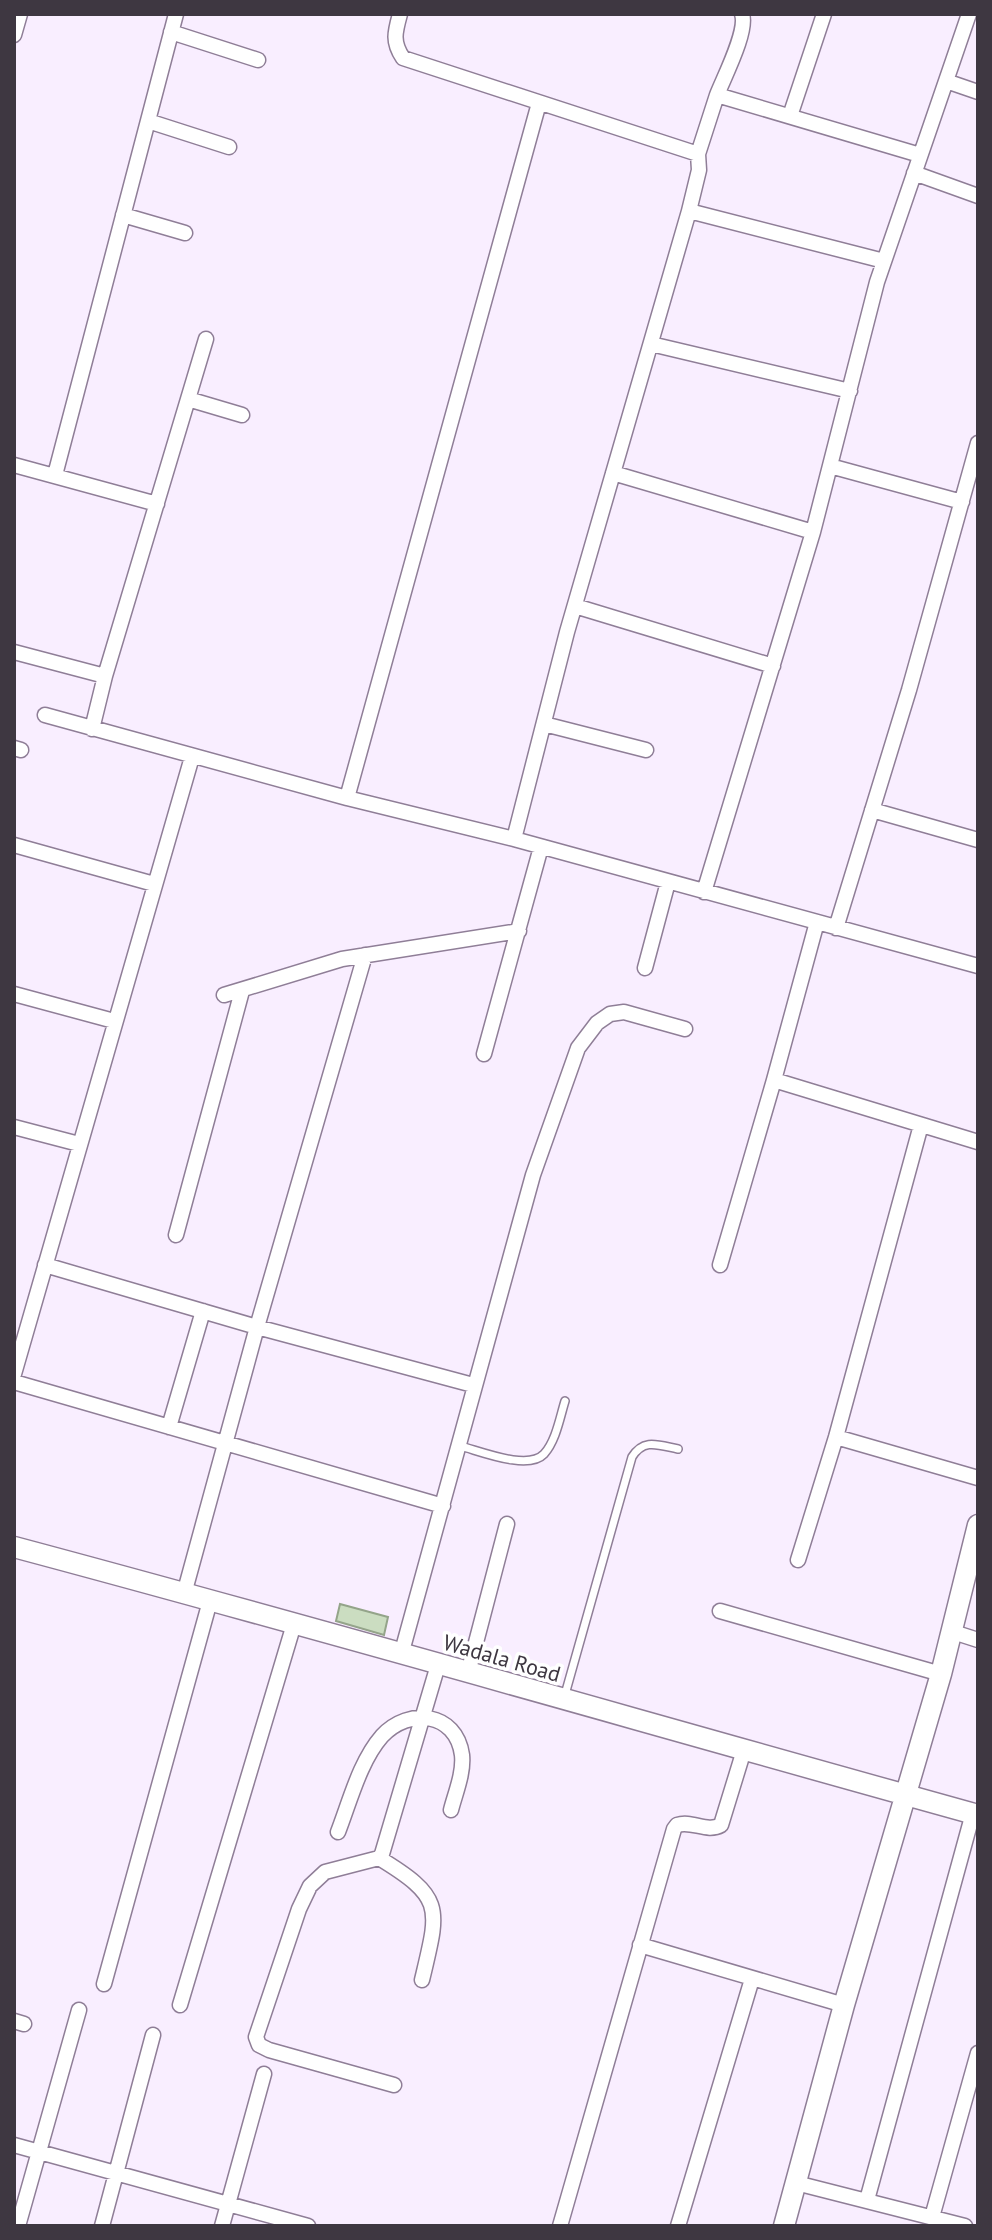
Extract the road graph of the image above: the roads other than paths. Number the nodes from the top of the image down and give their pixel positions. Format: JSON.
{"nodes":[{"id":1,"x":20,"y":14,"type":"edge"},
{"id":2,"x":176,"y":14,"type":"edge"},
{"id":3,"x":400,"y":14,"type":"edge"},
{"id":4,"x":742,"y":14,"type":"edge"},
{"id":5,"x":824,"y":14,"type":"edge"},
{"id":6,"x":969,"y":14,"type":"edge"},
{"id":7,"x":171,"y":32,"type":"junction"},
{"id":8,"x":14,"y":35,"type":"edge"},
{"id":9,"x":258,"y":60,"type":"dead end"},
{"id":10,"x":946,"y":81,"type":"junction"},
{"id":11,"x":978,"y":92,"type":"edge"},
{"id":12,"x":717,"y":95,"type":"junction"},
{"id":13,"x":539,"y":103,"type":"junction"},
{"id":14,"x":790,"y":116,"type":"junction"},
{"id":15,"x":148,"y":121,"type":"junction"},
{"id":16,"x":229,"y":147,"type":"dead end"},
{"id":17,"x":698,"y":154,"type":"junction"},
{"id":18,"x":920,"y":155,"type":"junction"},
{"id":19,"x":914,"y":173,"type":"junction"},
{"id":20,"x":978,"y":196,"type":"edge"},
{"id":21,"x":689,"y":211,"type":"junction"},
{"id":22,"x":123,"y":215,"type":"junction"},
{"id":23,"x":185,"y":233,"type":"dead end"},
{"id":24,"x":884,"y":261,"type":"junction"},
{"id":25,"x":206,"y":339,"type":"dead end"},
{"id":26,"x":651,"y":344,"type":"junction"},
{"id":27,"x":850,"y":391,"type":"junction"},
{"id":28,"x":188,"y":399,"type":"junction"},
{"id":29,"x":242,"y":415,"type":"dead end"},
{"id":30,"x":978,"y":443,"type":"edge"},
{"id":31,"x":14,"y":465,"type":"edge"},
{"id":32,"x":830,"y":466,"type":"junction"},
{"id":33,"x":613,"y":473,"type":"junction"},
{"id":34,"x":55,"y":475,"type":"junction"},
{"id":35,"x":962,"y":502,"type":"junction"},
{"id":36,"x":157,"y":504,"type":"junction"},
{"id":37,"x":813,"y":532,"type":"junction"},
{"id":38,"x":575,"y":606,"type":"junction"},
{"id":39,"x":14,"y":652,"type":"edge"},
{"id":40,"x":773,"y":666,"type":"junction"},
{"id":41,"x":105,"y":676,"type":"junction"},
{"id":42,"x":45,"y":715,"type":"dead end"},
{"id":43,"x":544,"y":724,"type":"junction"},
{"id":44,"x":92,"y":729,"type":"junction"},
{"id":45,"x":646,"y":750,"type":"dead end"},
{"id":46,"x":192,"y":757,"type":"junction"},
{"id":47,"x":347,"y":798,"type":"junction"},
{"id":48,"x":872,"y":810,"type":"junction"},
{"id":49,"x":514,"y":839,"type":"junction"},
{"id":50,"x":978,"y":840,"type":"edge"},
{"id":51,"x":14,"y":845,"type":"edge"},
{"id":52,"x":541,"y":847,"type":"junction"},
{"id":53,"x":668,"y":882,"type":"junction"},
{"id":54,"x":154,"y":884,"type":"junction"},
{"id":55,"x":704,"y":892,"type":"junction"},
{"id":56,"x":817,"y":922,"type":"junction"},
{"id":57,"x":836,"y":928,"type":"junction"},
{"id":58,"x":519,"y":931,"type":"junction"},
{"id":59,"x":365,"y":955,"type":"junction"},
{"id":60,"x":978,"y":966,"type":"edge"},
{"id":61,"x":645,"y":968,"type":"dead end"},
{"id":62,"x":242,"y":991,"type":"junction"},
{"id":63,"x":14,"y":994,"type":"edge"},
{"id":64,"x":224,"y":995,"type":"dead end"},
{"id":65,"x":114,"y":1021,"type":"junction"},
{"id":66,"x":685,"y":1029,"type":"dead end"},
{"id":67,"x":484,"y":1054,"type":"dead end"},
{"id":68,"x":774,"y":1080,"type":"junction"},
{"id":69,"x":921,"y":1125,"type":"junction"},
{"id":70,"x":14,"y":1127,"type":"edge"},
{"id":71,"x":978,"y":1142,"type":"edge"},
{"id":72,"x":79,"y":1144,"type":"junction"},
{"id":73,"x":176,"y":1235,"type":"dead end"},
{"id":74,"x":45,"y":1265,"type":"junction"},
{"id":75,"x":720,"y":1265,"type":"dead end"},
{"id":76,"x":203,"y":1311,"type":"junction"},
{"id":77,"x":257,"y":1327,"type":"junction"},
{"id":78,"x":14,"y":1374,"type":"edge"},
{"id":79,"x":14,"y":1382,"type":"edge"},
{"id":80,"x":473,"y":1385,"type":"junction"},
{"id":81,"x":565,"y":1401,"type":"dead end"},
{"id":82,"x":169,"y":1427,"type":"junction"},
{"id":83,"x":836,"y":1437,"type":"junction"},
{"id":84,"x":225,"y":1442,"type":"junction"},
{"id":85,"x":458,"y":1445,"type":"junction"},
{"id":86,"x":678,"y":1449,"type":"dead end"},
{"id":87,"x":978,"y":1478,"type":"edge"},
{"id":88,"x":443,"y":1506,"type":"junction"},
{"id":89,"x":507,"y":1524,"type":"dead end"},
{"id":90,"x":978,"y":1525,"type":"edge"},
{"id":91,"x":14,"y":1547,"type":"edge"},
{"id":92,"x":798,"y":1560,"type":"dead end"},
{"id":93,"x":184,"y":1594,"type":"junction"},
{"id":94,"x":210,"y":1601,"type":"junction"},
{"id":95,"x":720,"y":1611,"type":"dead end"},
{"id":96,"x":294,"y":1624,"type":"junction"},
{"id":97,"x":950,"y":1631,"type":"junction"},
{"id":98,"x":978,"y":1640,"type":"edge"},
{"id":99,"x":401,"y":1655,"type":"junction"},
{"id":100,"x":438,"y":1665,"type":"junction"},
{"id":101,"x":468,"y":1673,"type":"junction"},
{"id":102,"x":941,"y":1674,"type":"junction"},
{"id":103,"x":564,"y":1700,"type":"junction"},
{"id":104,"x":423,"y":1715,"type":"junction"},
{"id":105,"x":744,"y":1750,"type":"junction"},
{"id":106,"x":907,"y":1793,"type":"junction"},
{"id":107,"x":451,"y":1810,"type":"dead end"},
{"id":108,"x":976,"y":1814,"type":"edge"},
{"id":109,"x":338,"y":1832,"type":"dead end"},
{"id":110,"x":379,"y":1858,"type":"junction"},
{"id":111,"x":640,"y":1945,"type":"junction"},
{"id":112,"x":752,"y":1979,"type":"junction"},
{"id":113,"x":422,"y":1980,"type":"dead end"},
{"id":114,"x":104,"y":1984,"type":"dead end"},
{"id":115,"x":180,"y":2005,"type":"dead end"},
{"id":116,"x":844,"y":2005,"type":"junction"},
{"id":117,"x":79,"y":2010,"type":"dead end"},
{"id":118,"x":153,"y":2035,"type":"dead end"},
{"id":119,"x":978,"y":2053,"type":"edge"},
{"id":120,"x":264,"y":2074,"type":"dead end"},
{"id":121,"x":394,"y":2085,"type":"dead end"},
{"id":122,"x":14,"y":2145,"type":"edge"},
{"id":123,"x":39,"y":2151,"type":"junction"},
{"id":124,"x":116,"y":2173,"type":"junction"},
{"id":125,"x":796,"y":2183,"type":"junction"},
{"id":126,"x":867,"y":2200,"type":"junction"},
{"id":127,"x":229,"y":2204,"type":"junction"},
{"id":128,"x":932,"y":2217,"type":"junction"},
{"id":129,"x":18,"y":2226,"type":"edge"},
{"id":130,"x":102,"y":2226,"type":"edge"},
{"id":131,"x":222,"y":2226,"type":"edge"},
{"id":132,"x":308,"y":2226,"type":"edge"},
{"id":133,"x":560,"y":2226,"type":"edge"},
{"id":134,"x":678,"y":2226,"type":"edge"},
{"id":135,"x":784,"y":2226,"type":"edge"},
{"id":136,"x":965,"y":2226,"type":"edge"}],
"edges":[{"from":1,"to":8,"type":"street"},
{"from":2,"to":7,"type":"street"},
{"from":3,"to":13,"type":"street"},
{"from":4,"to":12,"type":"street"},
{"from":5,"to":14,"type":"street"},
{"from":6,"to":10,"type":"street"},
{"from":7,"to":9,"type":"street"},
{"from":7,"to":15,"type":"street"},
{"from":10,"to":11,"type":"street"},
{"from":10,"to":18,"type":"street"},
{"from":12,"to":14,"type":"street"},
{"from":12,"to":17,"type":"street"},
{"from":13,"to":17,"type":"street"},
{"from":13,"to":47,"type":"street"},
{"from":14,"to":18,"type":"street"},
{"from":15,"to":16,"type":"street"},
{"from":15,"to":22,"type":"street"},
{"from":17,"to":21,"type":"street"},
{"from":18,"to":19,"type":"street"},
{"from":19,"to":20,"type":"street"},
{"from":19,"to":24,"type":"street"},
{"from":21,"to":24,"type":"street"},
{"from":21,"to":26,"type":"street"},
{"from":22,"to":23,"type":"street"},
{"from":22,"to":34,"type":"street"},
{"from":24,"to":27,"type":"street"},
{"from":25,"to":28,"type":"street"},
{"from":26,"to":27,"type":"street"},
{"from":26,"to":33,"type":"street"},
{"from":27,"to":32,"type":"street"},
{"from":28,"to":29,"type":"street"},
{"from":28,"to":36,"type":"street"},
{"from":30,"to":35,"type":"street"},
{"from":31,"to":34,"type":"street"},
{"from":32,"to":35,"type":"street"},
{"from":32,"to":37,"type":"street"},
{"from":33,"to":37,"type":"street"},
{"from":33,"to":38,"type":"street"},
{"from":34,"to":36,"type":"street"},
{"from":35,"to":48,"type":"street"},
{"from":36,"to":41,"type":"street"},
{"from":37,"to":40,"type":"street"},
{"from":38,"to":40,"type":"street"},
{"from":38,"to":43,"type":"street"},
{"from":39,"to":41,"type":"street"},
{"from":40,"to":55,"type":"street"},
{"from":41,"to":44,"type":"street"},
{"from":42,"to":44,"type":"street"},
{"from":43,"to":45,"type":"street"},
{"from":43,"to":49,"type":"street"},
{"from":44,"to":46,"type":"street"},
{"from":46,"to":47,"type":"street"},
{"from":46,"to":54,"type":"street"},
{"from":47,"to":49,"type":"street"},
{"from":48,"to":50,"type":"street"},
{"from":48,"to":57,"type":"street"},
{"from":49,"to":52,"type":"street"},
{"from":51,"to":54,"type":"street"},
{"from":52,"to":53,"type":"street"},
{"from":52,"to":58,"type":"street"},
{"from":53,"to":55,"type":"street"},
{"from":53,"to":61,"type":"street"},
{"from":54,"to":65,"type":"street"},
{"from":55,"to":56,"type":"street"},
{"from":56,"to":57,"type":"street"},
{"from":56,"to":68,"type":"street"},
{"from":57,"to":60,"type":"street"},
{"from":58,"to":59,"type":"street"},
{"from":58,"to":67,"type":"street"},
{"from":59,"to":62,"type":"street"},
{"from":59,"to":77,"type":"street"},
{"from":62,"to":64,"type":"street"},
{"from":62,"to":73,"type":"street"},
{"from":63,"to":65,"type":"street"},
{"from":65,"to":72,"type":"street"},
{"from":66,"to":80,"type":"street"},
{"from":68,"to":69,"type":"street"},
{"from":68,"to":75,"type":"street"},
{"from":69,"to":71,"type":"street"},
{"from":69,"to":83,"type":"street"},
{"from":70,"to":72,"type":"street"},
{"from":72,"to":74,"type":"street"},
{"from":74,"to":76,"type":"street"},
{"from":74,"to":78,"type":"street"},
{"from":76,"to":77,"type":"street"},
{"from":76,"to":82,"type":"street"},
{"from":77,"to":80,"type":"street"},
{"from":77,"to":84,"type":"street"},
{"from":79,"to":82,"type":"street"},
{"from":80,"to":85,"type":"street"},
{"from":81,"to":85,"type":"lane"},
{"from":82,"to":84,"type":"street"},
{"from":83,"to":87,"type":"street"},
{"from":83,"to":92,"type":"street"},
{"from":84,"to":88,"type":"street"},
{"from":84,"to":93,"type":"street"},
{"from":85,"to":88,"type":"street"},
{"from":86,"to":103,"type":"lane"},
{"from":88,"to":99,"type":"street"},
{"from":89,"to":101,"type":"street"},
{"from":90,"to":97,"type":"street"},
{"from":91,"to":93,"type":"street","name":"Wadala Road"},
{"from":93,"to":94,"type":"street","name":"Wadala Road"},
{"from":94,"to":96,"type":"street","name":"Wadala Road"},
{"from":94,"to":114,"type":"street"},
{"from":95,"to":102,"type":"street"},
{"from":96,"to":99,"type":"street","name":"Wadala Road"},
{"from":96,"to":115,"type":"street"},
{"from":97,"to":98,"type":"street"},
{"from":97,"to":102,"type":"street"},
{"from":99,"to":100,"type":"street","name":"Wadala Road"},
{"from":100,"to":101,"type":"street","name":"Wadala Road"},
{"from":100,"to":104,"type":"street"},
{"from":101,"to":103,"type":"street","name":"Wadala Road"},
{"from":102,"to":106,"type":"street"},
{"from":103,"to":105,"type":"street","name":"Wadala Road"},
{"from":104,"to":107,"type":"street"},
{"from":104,"to":109,"type":"street"},
{"from":104,"to":110,"type":"street"},
{"from":105,"to":106,"type":"street","name":"Wadala Road"},
{"from":105,"to":111,"type":"street"},
{"from":106,"to":108,"type":"street","name":"Wadala Road"},
{"from":106,"to":116,"type":"street"},
{"from":108,"to":126,"type":"street"},
{"from":110,"to":113,"type":"street"},
{"from":110,"to":121,"type":"street"},
{"from":111,"to":112,"type":"street"},
{"from":111,"to":133,"type":"street"},
{"from":112,"to":116,"type":"street"},
{"from":112,"to":134,"type":"street"},
{"from":116,"to":125,"type":"street"},
{"from":117,"to":123,"type":"street"},
{"from":118,"to":124,"type":"street"},
{"from":119,"to":128,"type":"street"},
{"from":120,"to":127,"type":"street"},
{"from":122,"to":123,"type":"street"},
{"from":123,"to":124,"type":"street"},
{"from":123,"to":129,"type":"street"},
{"from":124,"to":127,"type":"street"},
{"from":124,"to":130,"type":"street"},
{"from":125,"to":126,"type":"street"},
{"from":125,"to":135,"type":"street"},
{"from":126,"to":128,"type":"street"},
{"from":127,"to":131,"type":"street"},
{"from":127,"to":132,"type":"street"},
{"from":128,"to":136,"type":"street"}]}
